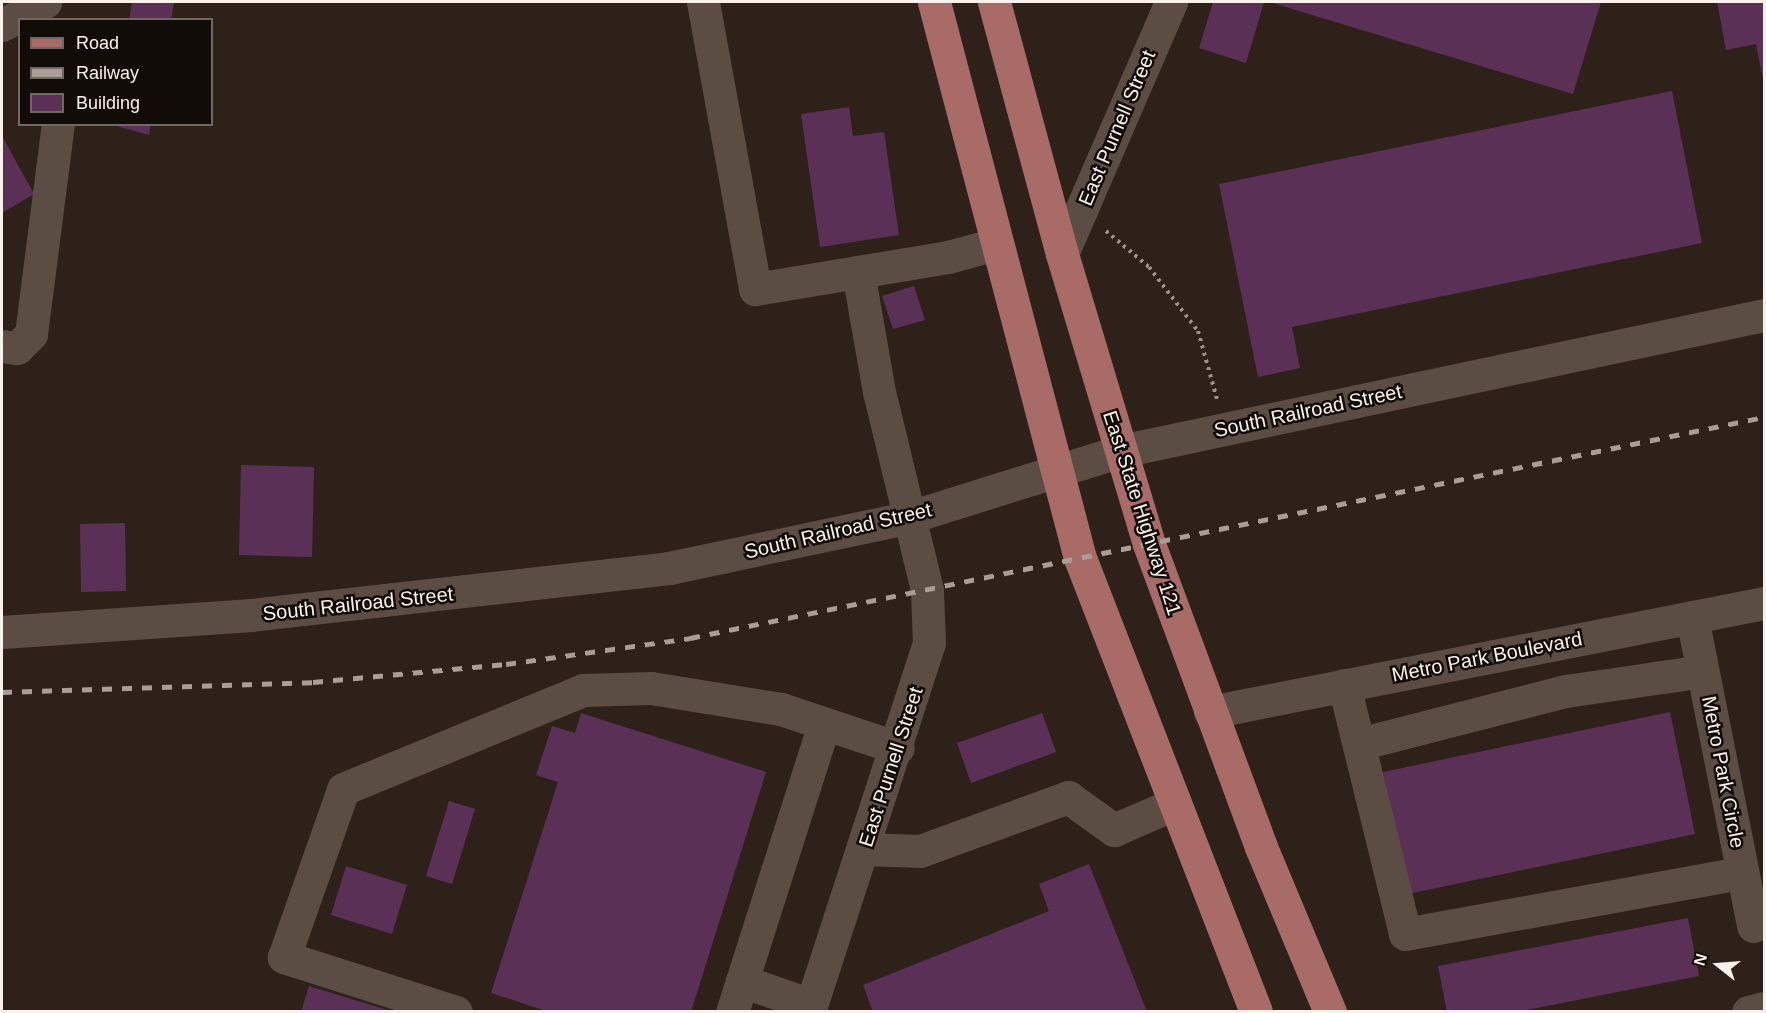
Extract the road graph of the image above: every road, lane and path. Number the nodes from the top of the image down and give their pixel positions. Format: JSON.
{"nodes":[{"id":1,"x":45,"y":2,"type":"edge"},
{"id":2,"x":54,"y":2,"type":"edge"},
{"id":3,"x":704,"y":2,"type":"edge"},
{"id":4,"x":934,"y":2,"type":"edge"},
{"id":5,"x":994,"y":2,"type":"edge"},
{"id":6,"x":1171,"y":2,"type":"edge"},
{"id":7,"x":61,"y":18,"type":"edge"},
{"id":8,"x":2,"y":25,"type":"edge"},
{"id":9,"x":58,"y":126,"type":"edge"},
{"id":10,"x":1079,"y":215,"type":"junction"},
{"id":11,"x":996,"y":244,"type":"junction"},
{"id":12,"x":1062,"y":254,"type":"junction"},
{"id":13,"x":858,"y":272,"type":"junction"},
{"id":14,"x":1764,"y":315,"type":"edge"},
{"id":15,"x":2,"y":346,"type":"edge"},
{"id":16,"x":1223,"y":429,"type":"junction"},
{"id":17,"x":1121,"y":451,"type":"junction"},
{"id":18,"x":1057,"y":470,"type":"junction"},
{"id":19,"x":910,"y":518,"type":"junction"},
{"id":20,"x":1764,"y":603,"type":"edge"},
{"id":21,"x":1692,"y":617,"type":"junction"},
{"id":22,"x":2,"y":632,"type":"edge"},
{"id":23,"x":1703,"y":671,"type":"junction"},
{"id":24,"x":1344,"y":686,"type":"junction"},
{"id":25,"x":1210,"y":712,"type":"junction"},
{"id":26,"x":824,"y":724,"type":"junction"},
{"id":27,"x":1359,"y":744,"type":"junction"},
{"id":28,"x":898,"y":748,"type":"junction"},
{"id":29,"x":1174,"y":804,"type":"junction"},
{"id":30,"x":864,"y":849,"type":"junction"},
{"id":31,"x":1742,"y":873,"type":"junction"},
{"id":32,"x":1753,"y":926,"type":"dead end"},
{"id":33,"x":742,"y":981,"type":"junction"},
{"id":34,"x":810,"y":1008,"type":"edge"},
{"id":35,"x":1764,"y":1008,"type":"edge"},
{"id":36,"x":456,"y":1011,"type":"edge"},
{"id":37,"x":732,"y":1011,"type":"edge"},
{"id":38,"x":1256,"y":1011,"type":"edge"},
{"id":39,"x":1330,"y":1011,"type":"edge"},
{"id":40,"x":1749,"y":1011,"type":"edge"}],
"edges":[{"from":1,"to":8,"type":"street"},
{"from":2,"to":7,"type":"street"},
{"from":3,"to":13,"type":"street"},
{"from":4,"to":11,"type":"main road"},
{"from":5,"to":12,"type":"main road","name":"East State Highway 121"},
{"from":6,"to":10,"type":"street","name":"East Purnell Street"},
{"from":9,"to":15,"type":"street"},
{"from":10,"to":12,"type":"street","name":"East Purnell Street"},
{"from":10,"to":16,"type":"path"},
{"from":11,"to":13,"type":"street"},
{"from":11,"to":18,"type":"main road"},
{"from":12,"to":17,"type":"main road","name":"East State Highway 121"},
{"from":13,"to":19,"type":"street","name":"East Purnell Street"},
{"from":14,"to":16,"type":"street","name":"South Railroad Street"},
{"from":16,"to":17,"type":"street","name":"South Railroad Street"},
{"from":17,"to":18,"type":"street","name":"South Railroad Street"},
{"from":17,"to":25,"type":"main road","name":"East State Highway 121"},
{"from":18,"to":19,"type":"street","name":"South Railroad Street"},
{"from":18,"to":29,"type":"main road"},
{"from":19,"to":22,"type":"street","name":"South Railroad Street"},
{"from":19,"to":28,"type":"street","name":"East Purnell Street"},
{"from":20,"to":21,"type":"street","name":"Metro Park Boulevard"},
{"from":21,"to":23,"type":"street","name":"Metro Park Circle"},
{"from":21,"to":24,"type":"street","name":"Metro Park Boulevard"},
{"from":23,"to":27,"type":"street"},
{"from":23,"to":31,"type":"street","name":"Metro Park Circle"},
{"from":24,"to":25,"type":"street","name":"Metro Park Boulevard"},
{"from":24,"to":27,"type":"street"},
{"from":25,"to":39,"type":"main road","name":"East State Highway 121"},
{"from":26,"to":28,"type":"street"},
{"from":26,"to":33,"type":"street"},
{"from":26,"to":36,"type":"street"},
{"from":27,"to":31,"type":"street"},
{"from":28,"to":30,"type":"street","name":"East Purnell Street"},
{"from":29,"to":30,"type":"street"},
{"from":29,"to":38,"type":"main road"},
{"from":30,"to":34,"type":"street","name":"East Purnell Street"},
{"from":31,"to":32,"type":"street","name":"Metro Park Circle"},
{"from":33,"to":34,"type":"street"},
{"from":33,"to":37,"type":"street"},
{"from":35,"to":40,"type":"street"}]}
